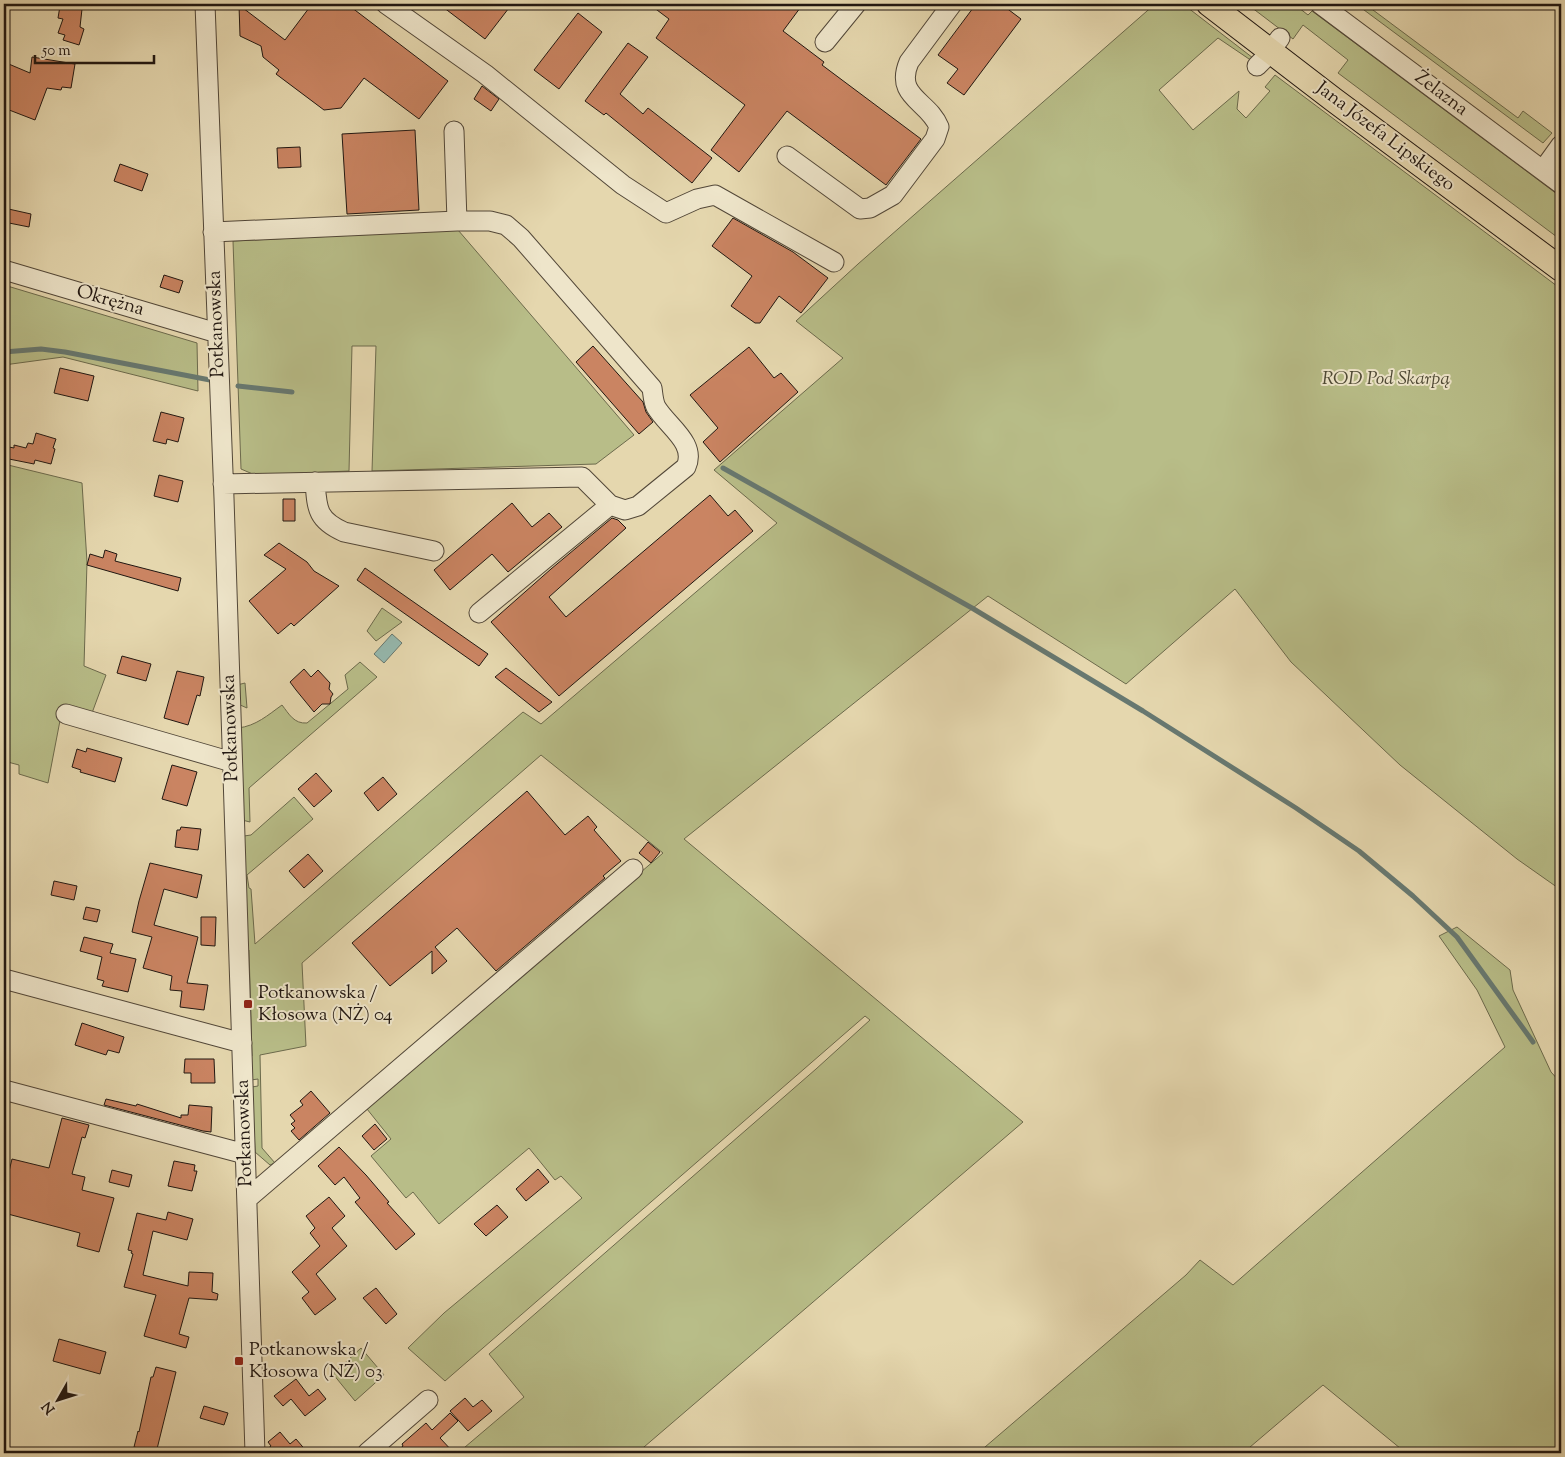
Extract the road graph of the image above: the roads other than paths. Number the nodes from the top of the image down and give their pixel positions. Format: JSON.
{"nodes":[{"id":1,"x":205,"y":4,"type":"edge"},
{"id":2,"x":386,"y":4,"type":"edge"},
{"id":3,"x":856,"y":4,"type":"edge"},
{"id":4,"x":952,"y":4,"type":"edge"},
{"id":5,"x":1209,"y":4,"type":"edge"},
{"id":6,"x":1235,"y":4,"type":"edge"},
{"id":7,"x":1320,"y":4,"type":"edge"},
{"id":8,"x":825,"y":42,"type":"dead end"},
{"id":9,"x":1269,"y":52,"type":"junction"},
{"id":10,"x":454,"y":132,"type":"dead end"},
{"id":11,"x":1561,"y":145,"type":"edge"},
{"id":12,"x":787,"y":156,"type":"dead end"},
{"id":13,"x":1543,"y":170,"type":"junction"},
{"id":14,"x":1561,"y":184,"type":"edge"},
{"id":15,"x":457,"y":221,"type":"junction"},
{"id":16,"x":213,"y":232,"type":"junction"},
{"id":17,"x":1561,"y":248,"type":"edge"},
{"id":18,"x":834,"y":262,"type":"dead end"},
{"id":19,"x":1561,"y":269,"type":"edge"},
{"id":20,"x":4,"y":270,"type":"edge"},
{"id":21,"x":217,"y":333,"type":"junction"},
{"id":22,"x":315,"y":482,"type":"junction"},
{"id":23,"x":223,"y":484,"type":"junction"},
{"id":24,"x":610,"y":506,"type":"junction"},
{"id":25,"x":434,"y":551,"type":"dead end"},
{"id":26,"x":479,"y":613,"type":"dead end"},
{"id":27,"x":66,"y":714,"type":"dead end"},
{"id":28,"x":232,"y":762,"type":"junction"},
{"id":29,"x":633,"y":869,"type":"dead end"},
{"id":30,"x":4,"y":979,"type":"edge"},
{"id":31,"x":242,"y":1043,"type":"junction"},
{"id":32,"x":4,"y":1090,"type":"edge"},
{"id":33,"x":245,"y":1154,"type":"junction"},
{"id":34,"x":247,"y":1199,"type":"junction"},
{"id":35,"x":428,"y":1400,"type":"dead end"},
{"id":36,"x":255,"y":1453,"type":"edge"},
{"id":37,"x":367,"y":1453,"type":"edge"}],
"edges":[{"from":1,"to":16,"type":"street","name":"Potkanowska"},
{"from":2,"to":18,"type":"street"},
{"from":3,"to":8,"type":"street"},
{"from":4,"to":12,"type":"street"},
{"from":5,"to":9,"type":"main road","name":"Jana Józefa Lipskiego"},
{"from":6,"to":9,"type":"main road","name":"Jana Józefa Lipskiego"},
{"from":7,"to":13,"type":"street","name":"Żelazna"},
{"from":9,"to":17,"type":"main road","name":"Jana Józefa Lipskiego"},
{"from":9,"to":19,"type":"main road","name":"Jana Józefa Lipskiego"},
{"from":10,"to":15,"type":"street"},
{"from":11,"to":13,"type":"street"},
{"from":13,"to":14,"type":"street","name":"Żelazna"},
{"from":15,"to":16,"type":"street"},
{"from":15,"to":24,"type":"street"},
{"from":16,"to":21,"type":"street","name":"Potkanowska"},
{"from":20,"to":21,"type":"street","name":"Okrężna"},
{"from":21,"to":23,"type":"street","name":"Potkanowska"},
{"from":22,"to":23,"type":"street"},
{"from":22,"to":24,"type":"street"},
{"from":22,"to":25,"type":"street"},
{"from":23,"to":28,"type":"street","name":"Potkanowska"},
{"from":24,"to":26,"type":"street"},
{"from":27,"to":28,"type":"street"},
{"from":28,"to":31,"type":"street","name":"Potkanowska"},
{"from":29,"to":34,"type":"street"},
{"from":30,"to":31,"type":"street"},
{"from":31,"to":33,"type":"street","name":"Potkanowska"},
{"from":32,"to":33,"type":"street"},
{"from":33,"to":34,"type":"street","name":"Potkanowska"},
{"from":34,"to":36,"type":"street","name":"Potkanowska"},
{"from":35,"to":37,"type":"street"}]}
